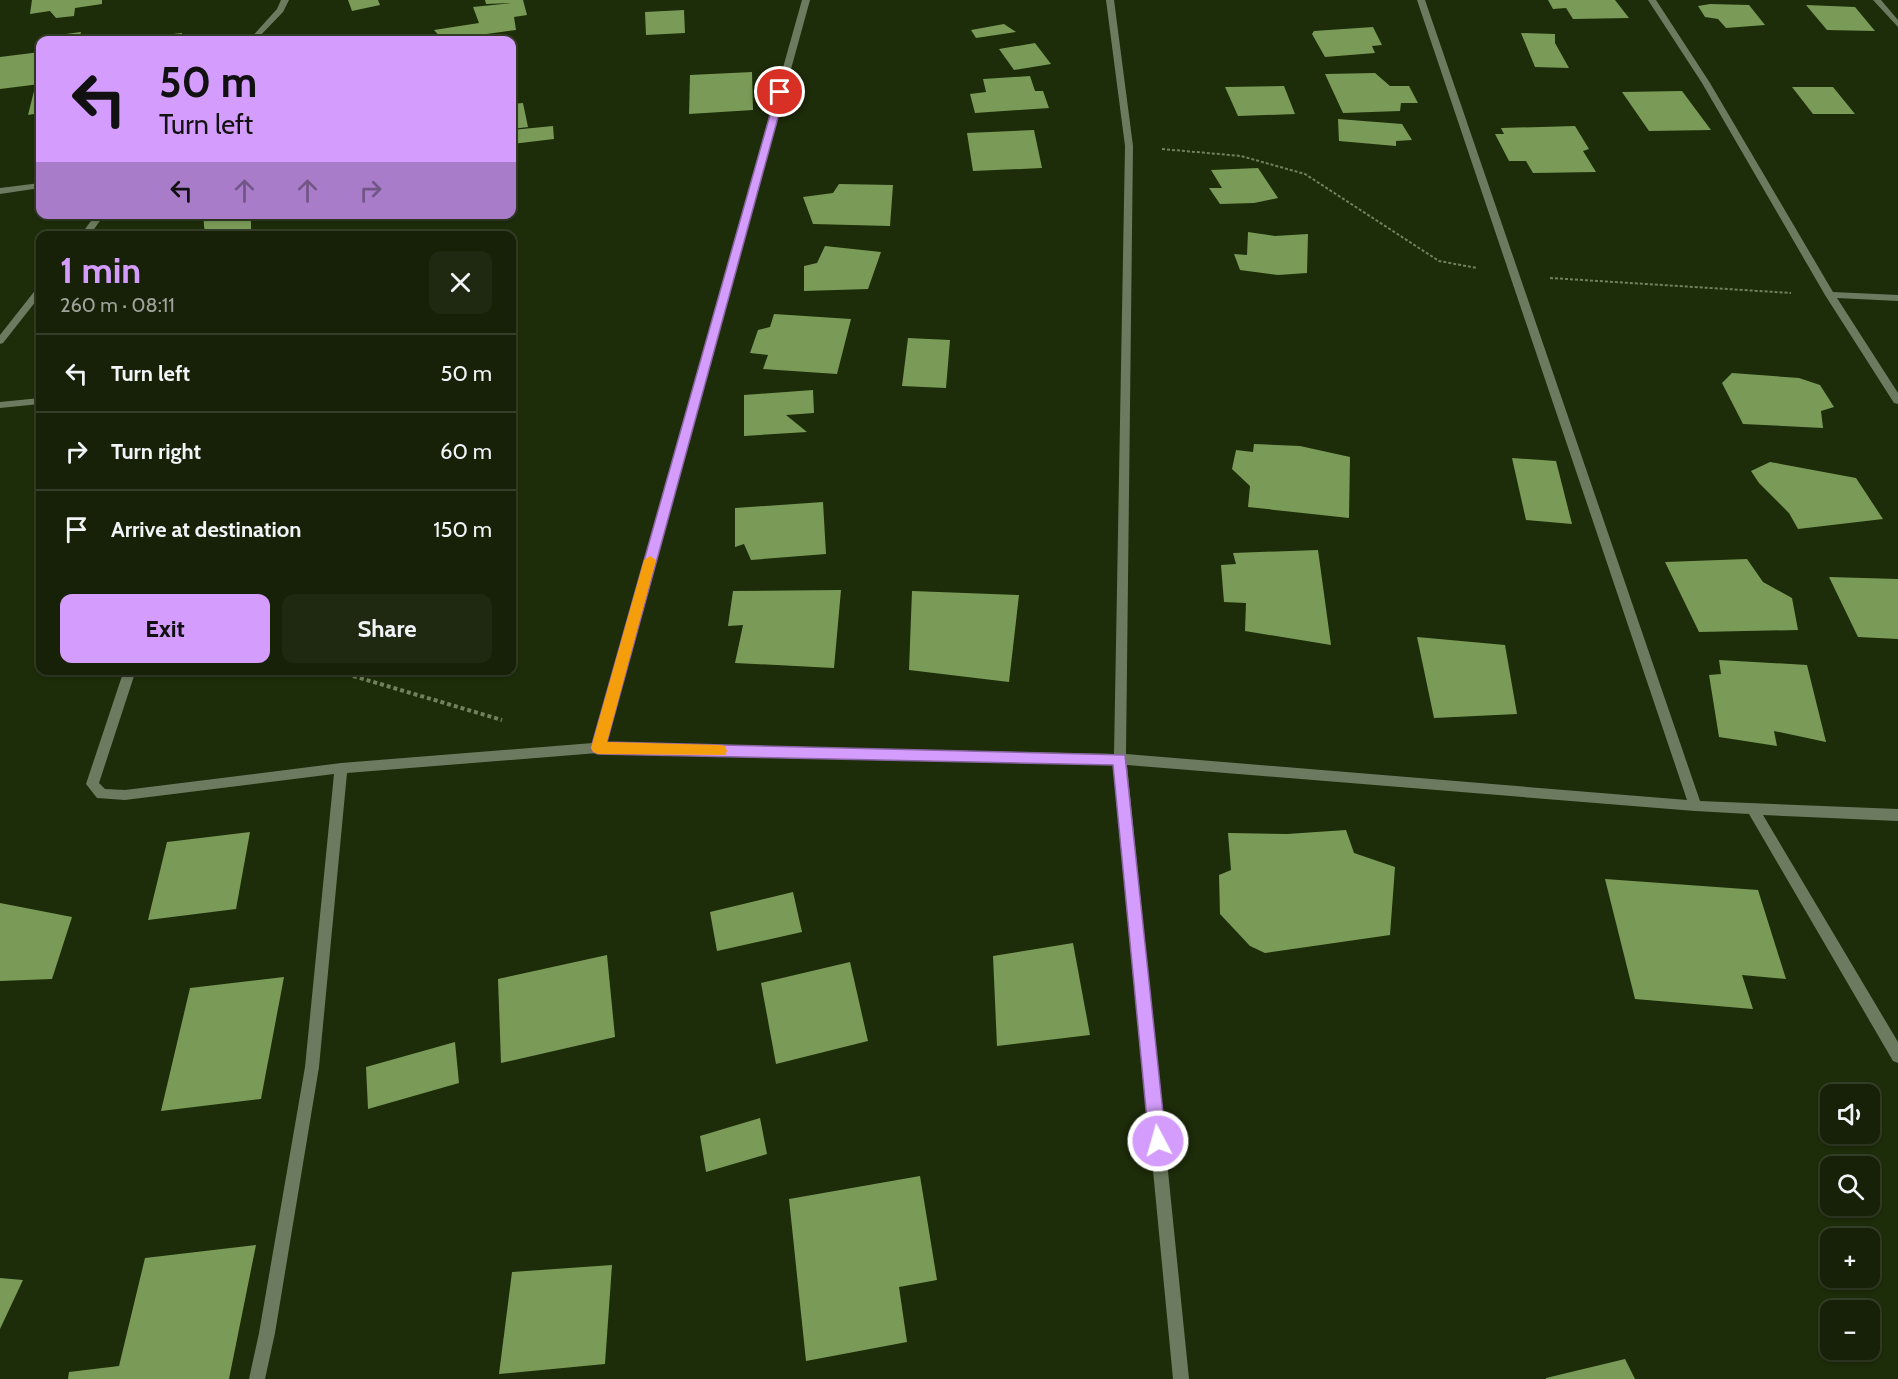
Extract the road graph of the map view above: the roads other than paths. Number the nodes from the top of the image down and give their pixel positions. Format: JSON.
{"nodes":[{"id":1,"x":285,"y":0,"type":"edge"},
{"id":2,"x":806,"y":0,"type":"edge"},
{"id":3,"x":1110,"y":0,"type":"edge"},
{"id":4,"x":1421,"y":0,"type":"edge"},
{"id":5,"x":1652,"y":0,"type":"edge"},
{"id":6,"x":1877,"y":0,"type":"edge"},
{"id":7,"x":1898,"y":26,"type":"edge"},
{"id":8,"x":256,"y":36,"type":"edge"},
{"id":9,"x":36,"y":186,"type":"edge"},
{"id":10,"x":0,"y":191,"type":"edge"},
{"id":11,"x":97,"y":219,"type":"edge"},
{"id":12,"x":88,"y":231,"type":"edge"},
{"id":13,"x":36,"y":295,"type":"edge"},
{"id":14,"x":1830,"y":295,"type":"junction"},
{"id":15,"x":1898,"y":298,"type":"edge"},
{"id":16,"x":0,"y":341,"type":"edge"},
{"id":17,"x":36,"y":401,"type":"edge"},
{"id":18,"x":1898,"y":401,"type":"edge"},
{"id":19,"x":0,"y":405,"type":"edge"},
{"id":20,"x":128,"y":675,"type":"edge"},
{"id":21,"x":598,"y":748,"type":"junction"},
{"id":22,"x":1120,"y":759,"type":"junction"},
{"id":23,"x":340,"y":768,"type":"junction"},
{"id":24,"x":1695,"y":806,"type":"junction"},
{"id":25,"x":1753,"y":809,"type":"junction"},
{"id":26,"x":1898,"y":815,"type":"edge"},
{"id":27,"x":1898,"y":1056,"type":"edge"},
{"id":28,"x":257,"y":1379,"type":"edge"},
{"id":29,"x":1181,"y":1379,"type":"edge"}],
"edges":[{"from":1,"to":8,"type":"street"},
{"from":2,"to":21,"type":"street"},
{"from":3,"to":22,"type":"street"},
{"from":4,"to":24,"type":"street"},
{"from":5,"to":14,"type":"street"},
{"from":6,"to":7,"type":"street"},
{"from":9,"to":10,"type":"street"},
{"from":11,"to":12,"type":"street"},
{"from":13,"to":16,"type":"street"},
{"from":14,"to":15,"type":"street"},
{"from":14,"to":18,"type":"street"},
{"from":17,"to":19,"type":"street"},
{"from":20,"to":23,"type":"street"},
{"from":21,"to":22,"type":"street"},
{"from":21,"to":23,"type":"street"},
{"from":22,"to":24,"type":"street"},
{"from":22,"to":29,"type":"street"},
{"from":23,"to":28,"type":"street"},
{"from":24,"to":25,"type":"street"},
{"from":25,"to":26,"type":"street"},
{"from":25,"to":27,"type":"street"}]}
